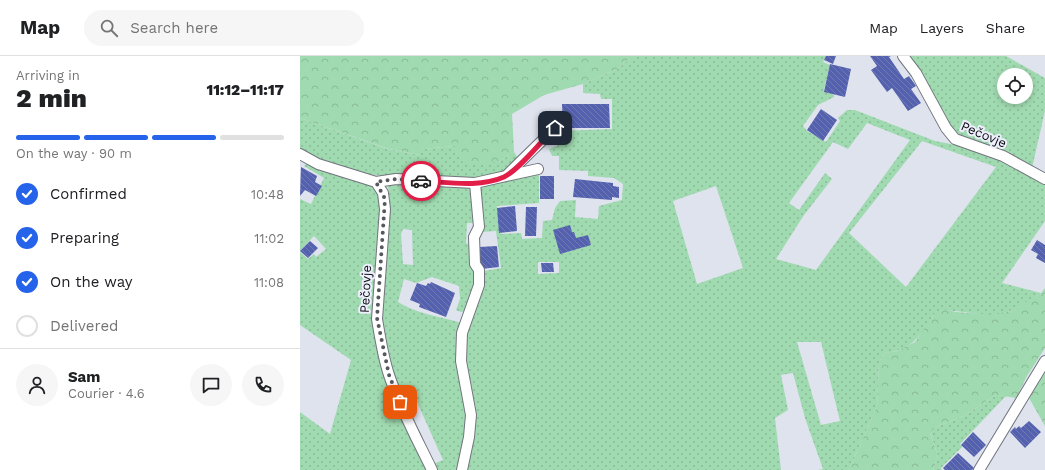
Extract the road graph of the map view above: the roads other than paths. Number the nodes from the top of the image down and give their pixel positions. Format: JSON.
{"nodes":[{"id":1,"x":903,"y":56,"type":"edge"},
{"id":2,"x":555,"y":128,"type":"dead end"},
{"id":3,"x":301,"y":156,"type":"edge"},
{"id":4,"x":538,"y":169,"type":"dead end"},
{"id":5,"x":505,"y":176,"type":"junction"},
{"id":6,"x":1045,"y":179,"type":"edge"},
{"id":7,"x":376,"y":182,"type":"junction"},
{"id":8,"x":475,"y":183,"type":"junction"},
{"id":9,"x":1045,"y":361,"type":"edge"},
{"id":10,"x":432,"y":470,"type":"edge"},
{"id":11,"x":462,"y":470,"type":"edge"},
{"id":12,"x":979,"y":470,"type":"edge"}],
"edges":[{"from":1,"to":6,"type":"street","name":"Pečovje"},
{"from":2,"to":5,"type":"street"},
{"from":3,"to":7,"type":"street"},
{"from":4,"to":5,"type":"street"},
{"from":5,"to":8,"type":"street"},
{"from":7,"to":8,"type":"street"},
{"from":7,"to":10,"type":"street","name":"Pečovje"},
{"from":8,"to":11,"type":"street"},
{"from":9,"to":12,"type":"street"}]}
